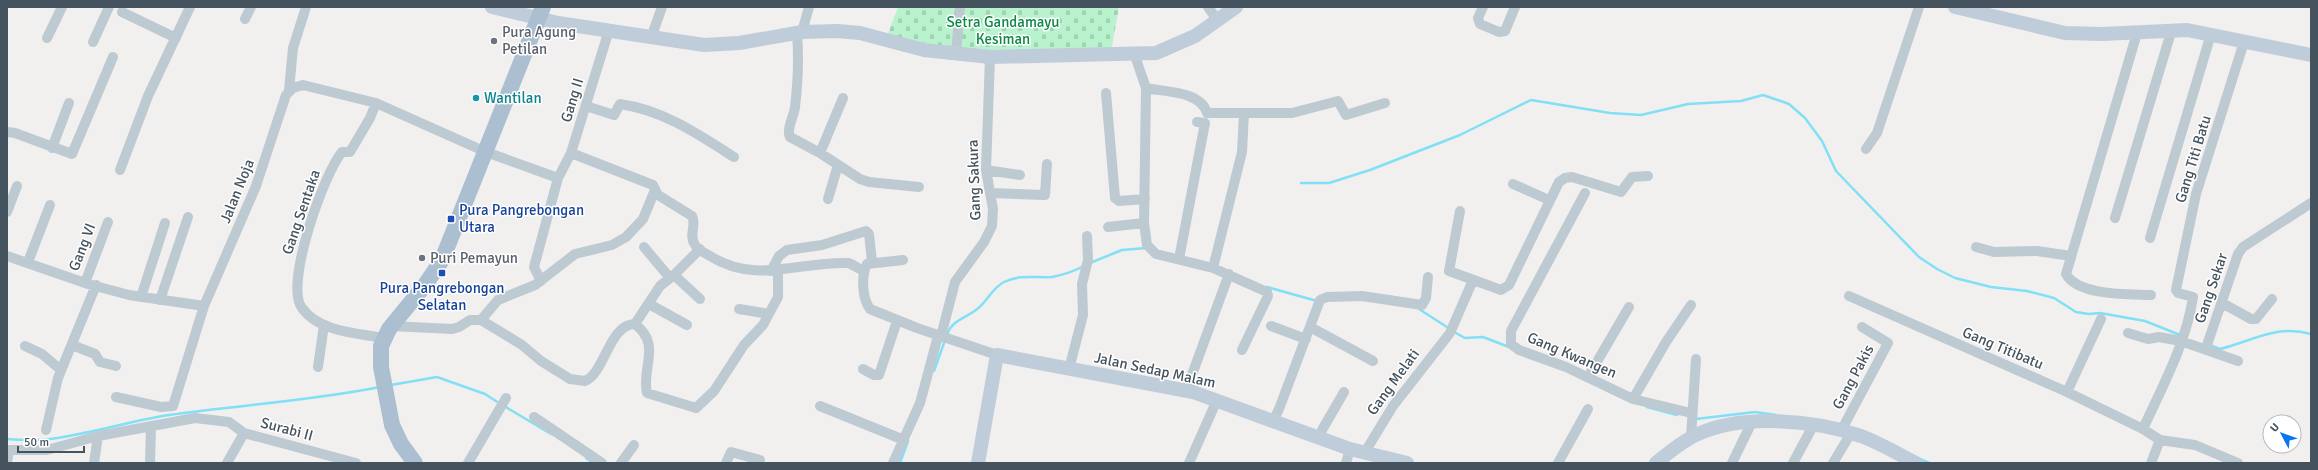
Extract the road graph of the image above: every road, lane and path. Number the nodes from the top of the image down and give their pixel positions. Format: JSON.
{"nodes":[{"id":1,"x":62,"y":7,"type":"edge"},
{"id":2,"x":109,"y":7,"type":"edge"},
{"id":3,"x":190,"y":7,"type":"edge"},
{"id":4,"x":251,"y":7,"type":"edge"},
{"id":5,"x":306,"y":7,"type":"edge"},
{"id":6,"x":492,"y":7,"type":"edge"},
{"id":7,"x":662,"y":7,"type":"edge"},
{"id":8,"x":809,"y":7,"type":"edge"},
{"id":9,"x":960,"y":7,"type":"edge"},
{"id":10,"x":1208,"y":7,"type":"edge"},
{"id":11,"x":1236,"y":7,"type":"edge"},
{"id":12,"x":1483,"y":7,"type":"edge"},
{"id":13,"x":1515,"y":7,"type":"edge"},
{"id":14,"x":1919,"y":7,"type":"edge"},
{"id":15,"x":1955,"y":7,"type":"edge"},
{"id":16,"x":122,"y":12,"type":"dead end"},
{"id":17,"x":541,"y":13,"type":"edge"},
{"id":18,"x":245,"y":19,"type":"dead end"},
{"id":19,"x":1218,"y":21,"type":"junction"},
{"id":20,"x":609,"y":30,"type":"junction"},
{"id":21,"x":2172,"y":30,"type":"junction"},
{"id":22,"x":800,"y":32,"type":"junction"},
{"id":23,"x":2137,"y":33,"type":"junction"},
{"id":24,"x":2211,"y":34,"type":"junction"},
{"id":25,"x":47,"y":38,"type":"dead end"},
{"id":26,"x":176,"y":38,"type":"junction"},
{"id":27,"x":651,"y":38,"type":"junction"},
{"id":28,"x":93,"y":42,"type":"dead end"},
{"id":29,"x":2244,"y":42,"type":"junction"},
{"id":30,"x":1134,"y":53,"type":"junction"},
{"id":31,"x":956,"y":54,"type":"junction"},
{"id":32,"x":2311,"y":55,"type":"edge"},
{"id":33,"x":113,"y":57,"type":"dead end"},
{"id":34,"x":990,"y":57,"type":"junction"},
{"id":35,"x":290,"y":74,"type":"junction"},
{"id":36,"x":303,"y":85,"type":"junction"},
{"id":37,"x":1146,"y":88,"type":"junction"},
{"id":38,"x":289,"y":90,"type":"junction"},
{"id":39,"x":1106,"y":93,"type":"dead end"},
{"id":40,"x":843,"y":98,"type":"dead end"},
{"id":41,"x":69,"y":103,"type":"dead end"},
{"id":42,"x":376,"y":103,"type":"junction"},
{"id":43,"x":1385,"y":103,"type":"dead end"},
{"id":44,"x":586,"y":106,"type":"junction"},
{"id":45,"x":1244,"y":113,"type":"junction"},
{"id":46,"x":1197,"y":122,"type":"dead end"},
{"id":47,"x":7,"y":132,"type":"edge"},
{"id":48,"x":52,"y":148,"type":"junction"},
{"id":49,"x":1866,"y":149,"type":"dead end"},
{"id":50,"x":486,"y":152,"type":"junction"},
{"id":51,"x":571,"y":153,"type":"junction"},
{"id":52,"x":820,"y":153,"type":"junction"},
{"id":53,"x":734,"y":157,"type":"dead end"},
{"id":54,"x":1047,"y":164,"type":"dead end"},
{"id":55,"x":838,"y":165,"type":"junction"},
{"id":56,"x":120,"y":170,"type":"dead end"},
{"id":57,"x":986,"y":170,"type":"junction"},
{"id":58,"x":1020,"y":175,"type":"dead end"},
{"id":59,"x":1648,"y":176,"type":"dead end"},
{"id":60,"x":558,"y":178,"type":"junction"},
{"id":61,"x":1513,"y":184,"type":"dead end"},
{"id":62,"x":17,"y":186,"type":"dead end"},
{"id":63,"x":920,"y":187,"type":"dead end"},
{"id":64,"x":654,"y":190,"type":"junction"},
{"id":65,"x":990,"y":193,"type":"junction"},
{"id":66,"x":1585,"y":193,"type":"dead end"},
{"id":67,"x":828,"y":199,"type":"dead end"},
{"id":68,"x":1145,"y":199,"type":"junction"},
{"id":69,"x":1549,"y":200,"type":"junction"},
{"id":70,"x":2311,"y":203,"type":"edge"},
{"id":71,"x":50,"y":204,"type":"dead end"},
{"id":72,"x":1460,"y":211,"type":"dead end"},
{"id":73,"x":7,"y":212,"type":"edge"},
{"id":74,"x":188,"y":217,"type":"dead end"},
{"id":75,"x":2115,"y":218,"type":"dead end"},
{"id":76,"x":108,"y":222,"type":"dead end"},
{"id":77,"x":165,"y":223,"type":"dead end"},
{"id":78,"x":1144,"y":223,"type":"junction"},
{"id":79,"x":1108,"y":227,"type":"dead end"},
{"id":80,"x":1087,"y":236,"type":"dead end"},
{"id":81,"x":2150,"y":238,"type":"dead end"},
{"id":82,"x":1976,"y":247,"type":"dead end"},
{"id":83,"x":644,"y":248,"type":"dead end"},
{"id":84,"x":700,"y":249,"type":"junction"},
{"id":85,"x":2071,"y":256,"type":"junction"},
{"id":86,"x":8,"y":257,"type":"edge"},
{"id":87,"x":1180,"y":257,"type":"junction"},
{"id":88,"x":903,"y":260,"type":"dead end"},
{"id":89,"x":28,"y":262,"type":"junction"},
{"id":90,"x":872,"y":262,"type":"junction"},
{"id":91,"x":1214,"y":266,"type":"junction"},
{"id":92,"x":775,"y":271,"type":"junction"},
{"id":93,"x":864,"y":271,"type":"junction"},
{"id":94,"x":1228,"y":274,"type":"junction"},
{"id":95,"x":672,"y":277,"type":"junction"},
{"id":96,"x":1428,"y":277,"type":"dead end"},
{"id":97,"x":1473,"y":280,"type":"junction"},
{"id":98,"x":541,"y":281,"type":"junction"},
{"id":99,"x":85,"y":282,"type":"junction"},
{"id":100,"x":96,"y":285,"type":"junction"},
{"id":101,"x":2151,"y":294,"type":"dead end"},
{"id":102,"x":1849,"y":296,"type":"dead end"},
{"id":103,"x":141,"y":297,"type":"junction"},
{"id":104,"x":700,"y":299,"type":"dead end"},
{"id":105,"x":2272,"y":299,"type":"dead end"},
{"id":106,"x":160,"y":300,"type":"junction"},
{"id":107,"x":2222,"y":303,"type":"junction"},
{"id":108,"x":649,"y":304,"type":"junction"},
{"id":109,"x":1691,"y":305,"type":"dead end"},
{"id":110,"x":204,"y":306,"type":"junction"},
{"id":111,"x":1629,"y":307,"type":"dead end"},
{"id":112,"x":739,"y":309,"type":"dead end"},
{"id":113,"x":768,"y":314,"type":"junction"},
{"id":114,"x":2101,"y":319,"type":"dead end"},
{"id":115,"x":481,"y":320,"type":"junction"},
{"id":116,"x":897,"y":321,"type":"junction"},
{"id":117,"x":635,"y":324,"type":"junction"},
{"id":118,"x":324,"y":325,"type":"junction"},
{"id":119,"x":687,"y":325,"type":"dead end"},
{"id":120,"x":1271,"y":326,"type":"dead end"},
{"id":121,"x":1862,"y":326,"type":"dead end"},
{"id":122,"x":1310,"y":327,"type":"junction"},
{"id":123,"x":387,"y":332,"type":"junction"},
{"id":124,"x":2128,"y":333,"type":"dead end"},
{"id":125,"x":942,"y":337,"type":"junction"},
{"id":126,"x":2182,"y":337,"type":"junction"},
{"id":127,"x":1306,"y":339,"type":"junction"},
{"id":128,"x":72,"y":345,"type":"junction"},
{"id":129,"x":25,"y":346,"type":"dead end"},
{"id":130,"x":2207,"y":346,"type":"junction"},
{"id":131,"x":1242,"y":350,"type":"dead end"},
{"id":132,"x":997,"y":355,"type":"junction"},
{"id":133,"x":1696,"y":359,"type":"dead end"},
{"id":134,"x":1373,"y":361,"type":"dead end"},
{"id":135,"x":2238,"y":361,"type":"dead end"},
{"id":136,"x":116,"y":366,"type":"dead end"},
{"id":137,"x":318,"y":367,"type":"dead end"},
{"id":138,"x":863,"y":369,"type":"dead end"},
{"id":139,"x":1069,"y":369,"type":"junction"},
{"id":140,"x":61,"y":370,"type":"junction"},
{"id":141,"x":1588,"y":377,"type":"junction"},
{"id":142,"x":1186,"y":391,"type":"junction"},
{"id":143,"x":1344,"y":392,"type":"dead end"},
{"id":144,"x":2067,"y":392,"type":"junction"},
{"id":145,"x":116,"y":397,"type":"dead end"},
{"id":146,"x":1633,"y":399,"type":"junction"},
{"id":147,"x":1216,"y":400,"type":"junction"},
{"id":148,"x":504,"y":401,"type":"dead end"},
{"id":149,"x":820,"y":406,"type":"dead end"},
{"id":150,"x":1588,"y":409,"type":"dead end"},
{"id":151,"x":1691,"y":416,"type":"junction"},
{"id":152,"x":534,"y":417,"type":"dead end"},
{"id":153,"x":1273,"y":421,"type":"junction"},
{"id":154,"x":1752,"y":422,"type":"junction"},
{"id":155,"x":150,"y":426,"type":"junction"},
{"id":156,"x":1813,"y":426,"type":"junction"},
{"id":157,"x":2143,"y":429,"type":"junction"},
{"id":158,"x":46,"y":430,"type":"dead end"},
{"id":159,"x":1845,"y":430,"type":"junction"},
{"id":160,"x":244,"y":433,"type":"junction"},
{"id":161,"x":98,"y":436,"type":"junction"},
{"id":162,"x":1318,"y":437,"type":"junction"},
{"id":163,"x":1691,"y":437,"type":"junction"},
{"id":164,"x":904,"y":440,"type":"junction"},
{"id":165,"x":2160,"y":440,"type":"junction"},
{"id":166,"x":634,"y":445,"type":"dead end"},
{"id":167,"x":1350,"y":449,"type":"junction"},
{"id":168,"x":8,"y":450,"type":"edge"},
{"id":169,"x":1365,"y":452,"type":"junction"},
{"id":170,"x":760,"y":460,"type":"dead end"},
{"id":171,"x":599,"y":462,"type":"edge"},
{"id":172,"x":7,"y":463,"type":"edge"},
{"id":173,"x":94,"y":463,"type":"edge"},
{"id":174,"x":150,"y":463,"type":"edge"},
{"id":175,"x":227,"y":463,"type":"edge"},
{"id":176,"x":356,"y":463,"type":"edge"},
{"id":177,"x":415,"y":463,"type":"edge"},
{"id":178,"x":468,"y":463,"type":"edge"},
{"id":179,"x":621,"y":463,"type":"edge"},
{"id":180,"x":726,"y":463,"type":"edge"},
{"id":181,"x":894,"y":463,"type":"edge"},
{"id":182,"x":978,"y":463,"type":"edge"},
{"id":183,"x":1189,"y":463,"type":"edge"},
{"id":184,"x":1346,"y":463,"type":"edge"},
{"id":185,"x":1408,"y":463,"type":"edge"},
{"id":186,"x":1558,"y":463,"type":"edge"},
{"id":187,"x":1656,"y":463,"type":"edge"},
{"id":188,"x":1732,"y":463,"type":"edge"},
{"id":189,"x":1793,"y":463,"type":"edge"},
{"id":190,"x":1833,"y":463,"type":"edge"},
{"id":191,"x":1916,"y":463,"type":"edge"},
{"id":192,"x":2151,"y":463,"type":"edge"},
{"id":193,"x":2238,"y":463,"type":"edge"}],
"edges":[{"from":1,"to":25,"type":"street"},
{"from":2,"to":28,"type":"street"},
{"from":3,"to":26,"type":"street"},
{"from":4,"to":18,"type":"street"},
{"from":5,"to":35,"type":"street","name":"Jalan Noja"},
{"from":6,"to":17,"type":"street"},
{"from":7,"to":27,"type":"street"},
{"from":8,"to":22,"type":"street"},
{"from":9,"to":31,"type":"street"},
{"from":10,"to":19,"type":"street"},
{"from":11,"to":19,"type":"street"},
{"from":12,"to":13,"type":"street"},
{"from":14,"to":49,"type":"street"},
{"from":15,"to":23,"type":"street"},
{"from":16,"to":26,"type":"street"},
{"from":17,"to":20,"type":"street"},
{"from":17,"to":50,"type":"main road"},
{"from":19,"to":30,"type":"street"},
{"from":20,"to":27,"type":"street"},
{"from":20,"to":44,"type":"street","name":"Gang II"},
{"from":21,"to":23,"type":"street"},
{"from":21,"to":24,"type":"street"},
{"from":21,"to":75,"type":"street"},
{"from":22,"to":27,"type":"street"},
{"from":22,"to":31,"type":"street"},
{"from":22,"to":52,"type":"street"},
{"from":23,"to":85,"type":"street"},
{"from":24,"to":29,"type":"street"},
{"from":24,"to":81,"type":"street"},
{"from":26,"to":56,"type":"street"},
{"from":29,"to":32,"type":"street"},
{"from":29,"to":126,"type":"street","name":"Gang Titi Batu"},
{"from":30,"to":34,"type":"street"},
{"from":30,"to":37,"type":"street"},
{"from":31,"to":34,"type":"street"},
{"from":33,"to":48,"type":"street"},
{"from":34,"to":57,"type":"street","name":"Gang Sakura"},
{"from":35,"to":36,"type":"street"},
{"from":35,"to":38,"type":"street","name":"Jalan Noja"},
{"from":36,"to":38,"type":"street"},
{"from":36,"to":42,"type":"street"},
{"from":37,"to":45,"type":"street"},
{"from":37,"to":68,"type":"street"},
{"from":38,"to":110,"type":"street","name":"Jalan Noja"},
{"from":39,"to":68,"type":"street"},
{"from":40,"to":52,"type":"street"},
{"from":41,"to":48,"type":"street"},
{"from":42,"to":50,"type":"street"},
{"from":42,"to":118,"type":"street","name":"Gang Sentaka"},
{"from":43,"to":45,"type":"street"},
{"from":44,"to":51,"type":"street","name":"Gang II"},
{"from":44,"to":53,"type":"street"},
{"from":45,"to":91,"type":"street"},
{"from":46,"to":87,"type":"street"},
{"from":47,"to":48,"type":"street"},
{"from":50,"to":60,"type":"street"},
{"from":50,"to":123,"type":"main road"},
{"from":51,"to":60,"type":"street","name":"Gang II"},
{"from":51,"to":64,"type":"street"},
{"from":52,"to":55,"type":"street"},
{"from":54,"to":65,"type":"street"},
{"from":55,"to":63,"type":"street"},
{"from":55,"to":67,"type":"street"},
{"from":57,"to":58,"type":"street"},
{"from":57,"to":65,"type":"street","name":"Gang Sakura"},
{"from":59,"to":69,"type":"street"},
{"from":60,"to":98,"type":"street","name":"Gang II"},
{"from":61,"to":69,"type":"street"},
{"from":62,"to":73,"type":"street"},
{"from":64,"to":84,"type":"street"},
{"from":64,"to":98,"type":"street"},
{"from":65,"to":125,"type":"street","name":"Gang Sakura"},
{"from":66,"to":141,"type":"street","name":"Gang Kwangen"},
{"from":68,"to":78,"type":"street"},
{"from":69,"to":97,"type":"street"},
{"from":70,"to":107,"type":"street","name":"Gang Sekar"},
{"from":71,"to":89,"type":"street"},
{"from":72,"to":97,"type":"street"},
{"from":74,"to":106,"type":"street"},
{"from":76,"to":99,"type":"street","name":"Gang VI"},
{"from":77,"to":103,"type":"street"},
{"from":78,"to":79,"type":"street"},
{"from":78,"to":87,"type":"street"},
{"from":80,"to":139,"type":"street"},
{"from":82,"to":85,"type":"street"},
{"from":83,"to":95,"type":"street"},
{"from":84,"to":92,"type":"street"},
{"from":84,"to":95,"type":"street"},
{"from":85,"to":101,"type":"street"},
{"from":86,"to":89,"type":"street"},
{"from":87,"to":91,"type":"street"},
{"from":88,"to":90,"type":"street"},
{"from":89,"to":99,"type":"street"},
{"from":90,"to":92,"type":"street"},
{"from":90,"to":93,"type":"street"},
{"from":91,"to":94,"type":"street"},
{"from":92,"to":93,"type":"street"},
{"from":92,"to":113,"type":"street"},
{"from":93,"to":116,"type":"street"},
{"from":94,"to":131,"type":"street"},
{"from":94,"to":142,"type":"street"},
{"from":95,"to":104,"type":"street"},
{"from":95,"to":108,"type":"street"},
{"from":96,"to":122,"type":"street"},
{"from":97,"to":169,"type":"street","name":"Gang Melati"},
{"from":98,"to":115,"type":"street"},
{"from":99,"to":100,"type":"street"},
{"from":100,"to":103,"type":"street"},
{"from":100,"to":128,"type":"street"},
{"from":102,"to":144,"type":"street","name":"Gang Titibatu"},
{"from":103,"to":106,"type":"street"},
{"from":105,"to":107,"type":"street"},
{"from":106,"to":110,"type":"street"},
{"from":107,"to":130,"type":"street","name":"Gang Sekar"},
{"from":108,"to":117,"type":"street"},
{"from":108,"to":119,"type":"street"},
{"from":109,"to":146,"type":"street"},
{"from":110,"to":145,"type":"street","name":"Jalan Noja"},
{"from":111,"to":141,"type":"street"},
{"from":112,"to":113,"type":"street"},
{"from":113,"to":117,"type":"street"},
{"from":114,"to":144,"type":"street"},
{"from":115,"to":117,"type":"street"},
{"from":115,"to":123,"type":"street","name":"Gang Sentaka"},
{"from":116,"to":125,"type":"street"},
{"from":116,"to":138,"type":"street"},
{"from":118,"to":123,"type":"street","name":"Gang Sentaka"},
{"from":118,"to":137,"type":"street"},
{"from":120,"to":127,"type":"street"},
{"from":121,"to":159,"type":"street","name":"Gang Pakis"},
{"from":122,"to":127,"type":"street"},
{"from":122,"to":134,"type":"street"},
{"from":123,"to":177,"type":"main road"},
{"from":124,"to":126,"type":"street"},
{"from":125,"to":132,"type":"street"},
{"from":125,"to":164,"type":"street","name":"Gang Sakura"},
{"from":126,"to":130,"type":"street"},
{"from":126,"to":157,"type":"street"},
{"from":127,"to":153,"type":"street"},
{"from":128,"to":136,"type":"street"},
{"from":128,"to":140,"type":"street"},
{"from":129,"to":140,"type":"street"},
{"from":130,"to":135,"type":"street"},
{"from":132,"to":139,"type":"street","name":"Jalan Sedap Malam"},
{"from":132,"to":182,"type":"street"},
{"from":133,"to":151,"type":"street"},
{"from":139,"to":142,"type":"street","name":"Jalan Sedap Malam"},
{"from":140,"to":158,"type":"street"},
{"from":141,"to":146,"type":"street","name":"Gang Kwangen"},
{"from":142,"to":147,"type":"street","name":"Jalan Sedap Malam"},
{"from":143,"to":162,"type":"street"},
{"from":144,"to":157,"type":"street","name":"Gang Titibatu"},
{"from":146,"to":151,"type":"street","name":"Gang Kwangen"},
{"from":147,"to":153,"type":"street","name":"Jalan Sedap Malam"},
{"from":147,"to":183,"type":"street"},
{"from":148,"to":178,"type":"street"},
{"from":149,"to":164,"type":"street"},
{"from":150,"to":186,"type":"street"},
{"from":151,"to":163,"type":"street"},
{"from":152,"to":171,"type":"street"},
{"from":153,"to":162,"type":"street","name":"Jalan Sedap Malam"},
{"from":154,"to":156,"type":"street"},
{"from":154,"to":163,"type":"street"},
{"from":154,"to":188,"type":"street"},
{"from":155,"to":160,"type":"street"},
{"from":155,"to":161,"type":"street"},
{"from":155,"to":174,"type":"street"},
{"from":156,"to":159,"type":"street"},
{"from":156,"to":189,"type":"street"},
{"from":157,"to":165,"type":"street","name":"Gang Titibatu"},
{"from":159,"to":190,"type":"street"},
{"from":159,"to":191,"type":"street"},
{"from":160,"to":175,"type":"street","name":"Surabi II"},
{"from":160,"to":176,"type":"street","name":"Surabi II"},
{"from":161,"to":168,"type":"street"},
{"from":161,"to":173,"type":"street"},
{"from":162,"to":167,"type":"street","name":"Jalan Sedap Malam"},
{"from":163,"to":187,"type":"street"},
{"from":164,"to":181,"type":"street","name":"Gang Sakura"},
{"from":165,"to":192,"type":"street"},
{"from":165,"to":193,"type":"street"},
{"from":166,"to":179,"type":"street"},
{"from":167,"to":169,"type":"street","name":"Jalan Sedap Malam"},
{"from":167,"to":184,"type":"street"},
{"from":168,"to":172,"type":"street"},
{"from":169,"to":185,"type":"street","name":"Jalan Sedap Malam"},
{"from":170,"to":180,"type":"street"}]}
